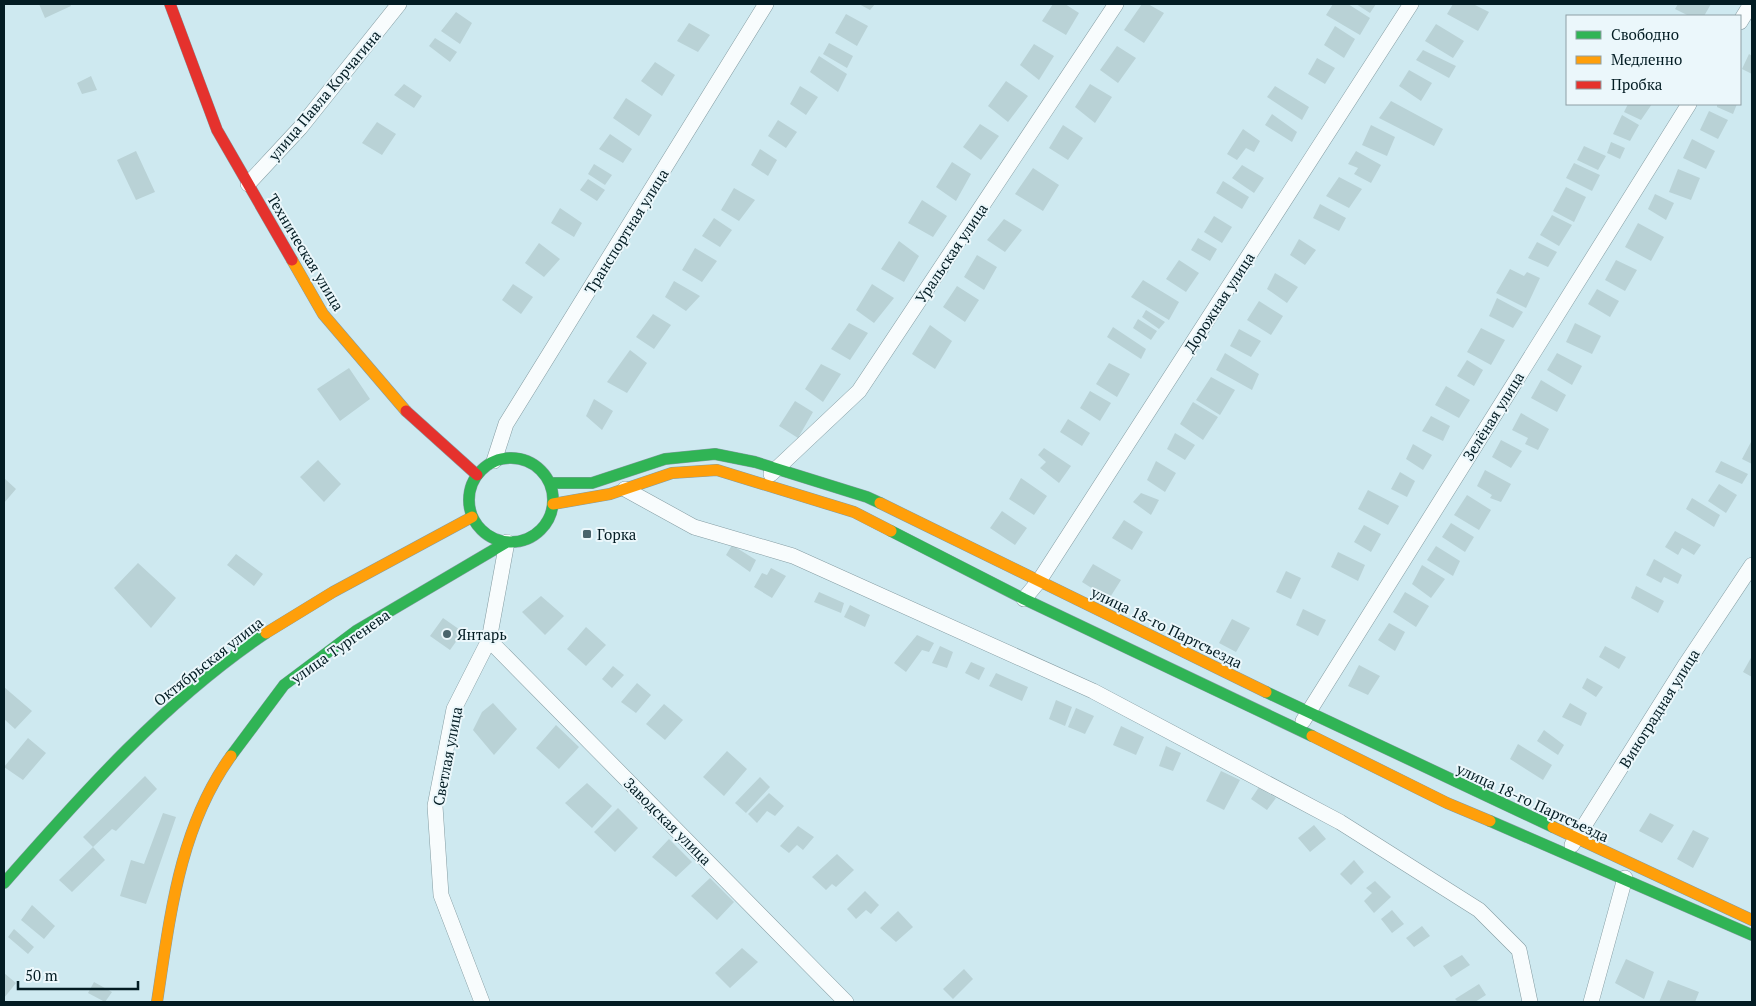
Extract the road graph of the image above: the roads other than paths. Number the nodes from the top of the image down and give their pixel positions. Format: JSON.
{"nodes":[{"id":1,"x":170,"y":4,"type":"edge"},
{"id":2,"x":399,"y":4,"type":"edge"},
{"id":3,"x":766,"y":4,"type":"edge"},
{"id":4,"x":1116,"y":4,"type":"edge"},
{"id":5,"x":1411,"y":4,"type":"edge"},
{"id":6,"x":1751,"y":4,"type":"edge"},
{"id":7,"x":1741,"y":20,"type":"edge"},
{"id":8,"x":1688,"y":105,"type":"edge"},
{"id":9,"x":248,"y":184,"type":"junction"},
{"id":10,"x":494,"y":461,"type":"junction"},
{"id":11,"x":777,"y":469,"type":"junction"},
{"id":12,"x":477,"y":475,"type":"junction"},
{"id":13,"x":762,"y":482,"type":"junction"},
{"id":14,"x":550,"y":483,"type":"junction"},
{"id":15,"x":625,"y":489,"type":"junction"},
{"id":16,"x":554,"y":504,"type":"junction"},
{"id":17,"x":472,"y":517,"type":"junction"},
{"id":18,"x":507,"y":542,"type":"junction"},
{"id":19,"x":1752,"y":564,"type":"edge"},
{"id":20,"x":1039,"y":581,"type":"junction"},
{"id":21,"x":1024,"y":599,"type":"junction"},
{"id":22,"x":489,"y":640,"type":"junction"},
{"id":23,"x":1308,"y":713,"type":"junction"},
{"id":24,"x":1298,"y":729,"type":"junction"},
{"id":25,"x":1576,"y":838,"type":"junction"},
{"id":26,"x":1567,"y":853,"type":"junction"},
{"id":27,"x":1625,"y":878,"type":"junction"},
{"id":28,"x":4,"y":883,"type":"edge"},
{"id":29,"x":1752,"y":920,"type":"edge"},
{"id":30,"x":1752,"y":935,"type":"edge"},
{"id":31,"x":160,"y":999,"type":"edge"},
{"id":32,"x":482,"y":1002,"type":"edge"},
{"id":33,"x":846,"y":1002,"type":"edge"},
{"id":34,"x":1530,"y":1002,"type":"edge"},
{"id":35,"x":1591,"y":1002,"type":"edge"}],
"edges":[{"from":1,"to":9,"type":"main road","name":"Техническая улица"},
{"from":2,"to":9,"type":"street","name":"улица Павла Корчагина"},
{"from":3,"to":10,"type":"street","name":"Транспортная улица"},
{"from":4,"to":11,"type":"street","name":"Уральская улица"},
{"from":5,"to":20,"type":"street","name":"Дорожная улица"},
{"from":6,"to":7,"type":"street"},
{"from":8,"to":23,"type":"street","name":"Зелёная улица"},
{"from":9,"to":12,"type":"main road","name":"Техническая улица"},
{"from":10,"to":12,"type":"main road"},
{"from":10,"to":14,"type":"main road"},
{"from":11,"to":13,"type":"street","name":"Уральская улица"},
{"from":11,"to":14,"type":"main road","name":"улица 18-го Партсъезда"},
{"from":11,"to":20,"type":"main road","name":"улица 18-го Партсъезда"},
{"from":12,"to":17,"type":"main road"},
{"from":13,"to":15,"type":"main road","name":"улица 18-го Партсъезда"},
{"from":13,"to":21,"type":"main road","name":"улица 18-го Партсъезда"},
{"from":14,"to":16,"type":"main road"},
{"from":15,"to":16,"type":"main road","name":"улица 18-го Партсъезда"},
{"from":15,"to":34,"type":"street"},
{"from":16,"to":18,"type":"main road"},
{"from":17,"to":18,"type":"main road"},
{"from":17,"to":28,"type":"main road","name":"Октябрьская улица"},
{"from":18,"to":22,"type":"street","name":"Светлая улица"},
{"from":18,"to":31,"type":"main road","name":"улица Тургенева"},
{"from":19,"to":25,"type":"street","name":"Виноградная улица"},
{"from":20,"to":21,"type":"street","name":"Дорожная улица"},
{"from":20,"to":23,"type":"main road","name":"улица 18-го Партсъезда"},
{"from":21,"to":24,"type":"main road","name":"улица 18-го Партсъезда"},
{"from":22,"to":32,"type":"street","name":"Светлая улица"},
{"from":22,"to":33,"type":"street","name":"Заводская улица"},
{"from":23,"to":24,"type":"street","name":"Зелёная улица"},
{"from":23,"to":25,"type":"main road","name":"улица 18-го Партсъезда"},
{"from":24,"to":26,"type":"main road","name":"улица 18-го Партсъезда"},
{"from":25,"to":26,"type":"street","name":"Виноградная улица"},
{"from":25,"to":29,"type":"main road","name":"улица 18-го Партсъезда"},
{"from":26,"to":27,"type":"main road","name":"улица 18-го Партсъезда"},
{"from":27,"to":30,"type":"main road","name":"улица 18-го Партсъезда"},
{"from":27,"to":35,"type":"street"}]}
